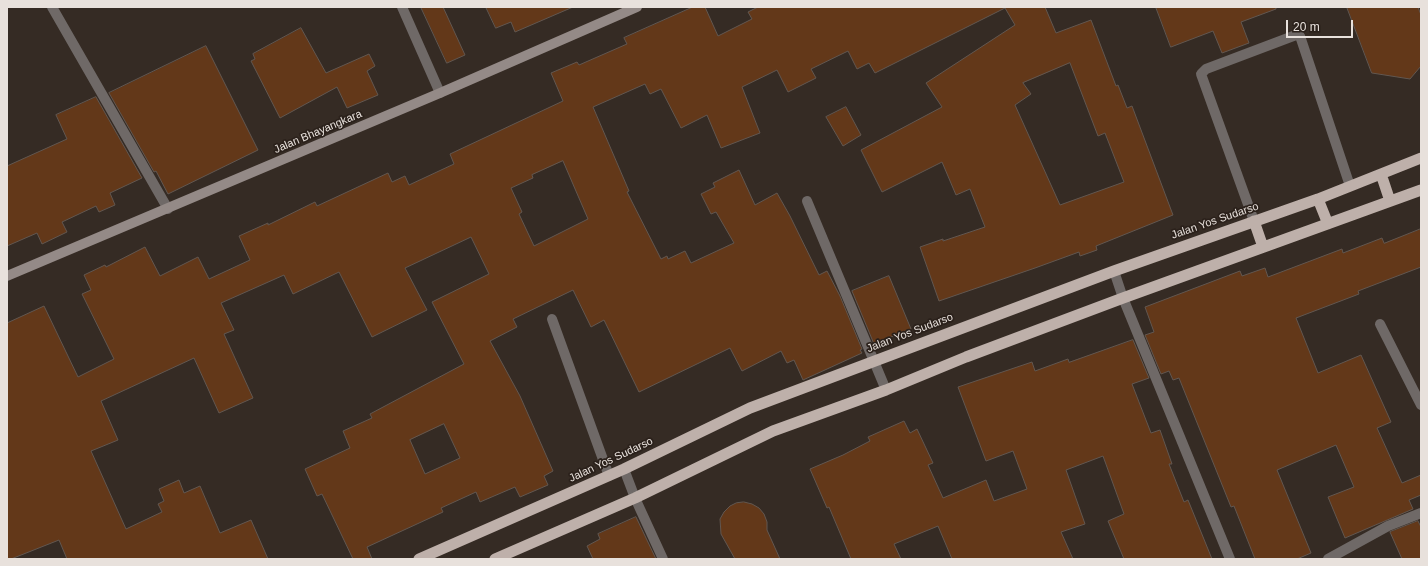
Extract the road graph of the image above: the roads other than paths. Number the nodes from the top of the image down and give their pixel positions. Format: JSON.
{"nodes":[{"id":1,"x":52,"y":7,"type":"edge"},
{"id":2,"x":402,"y":7,"type":"edge"},
{"id":3,"x":637,"y":7,"type":"edge"},
{"id":4,"x":440,"y":93,"type":"junction"},
{"id":5,"x":1421,"y":158,"type":"edge"},
{"id":6,"x":1381,"y":174,"type":"junction"},
{"id":7,"x":1350,"y":186,"type":"junction"},
{"id":8,"x":1421,"y":190,"type":"edge"},
{"id":9,"x":1318,"y":199,"type":"junction"},
{"id":10,"x":807,"y":201,"type":"dead end"},
{"id":11,"x":1390,"y":201,"type":"junction"},
{"id":12,"x":168,"y":209,"type":"junction"},
{"id":13,"x":1254,"y":222,"type":"junction"},
{"id":14,"x":1328,"y":224,"type":"junction"},
{"id":15,"x":1263,"y":247,"type":"junction"},
{"id":16,"x":1114,"y":271,"type":"junction"},
{"id":17,"x":7,"y":276,"type":"edge"},
{"id":18,"x":1123,"y":298,"type":"junction"},
{"id":19,"x":552,"y":319,"type":"dead end"},
{"id":20,"x":1380,"y":324,"type":"dead end"},
{"id":21,"x":874,"y":360,"type":"junction"},
{"id":22,"x":886,"y":390,"type":"junction"},
{"id":23,"x":1421,"y":405,"type":"edge"},
{"id":24,"x":624,"y":469,"type":"junction"},
{"id":25,"x":608,"y":476,"type":"junction"},
{"id":26,"x":635,"y":498,"type":"junction"},
{"id":27,"x":1421,"y":513,"type":"edge"},
{"id":28,"x":419,"y":559,"type":"edge"},
{"id":29,"x":495,"y":559,"type":"edge"},
{"id":30,"x":663,"y":559,"type":"edge"},
{"id":31,"x":1230,"y":559,"type":"edge"},
{"id":32,"x":1328,"y":559,"type":"edge"}],
"edges":[{"from":1,"to":12,"type":"street"},
{"from":2,"to":4,"type":"street"},
{"from":3,"to":4,"type":"main road","name":"Jalan Bhayangkara"},
{"from":4,"to":12,"type":"main road","name":"Jalan Bhayangkara"},
{"from":5,"to":6,"type":"highway","name":"Jalan Yos Sudarso"},
{"from":6,"to":7,"type":"highway","name":"Jalan Yos Sudarso"},
{"from":6,"to":11,"type":"highway"},
{"from":7,"to":9,"type":"highway","name":"Jalan Yos Sudarso"},
{"from":7,"to":13,"type":"street"},
{"from":8,"to":11,"type":"highway"},
{"from":9,"to":13,"type":"highway","name":"Jalan Yos Sudarso"},
{"from":9,"to":14,"type":"highway"},
{"from":10,"to":21,"type":"street"},
{"from":11,"to":14,"type":"highway"},
{"from":12,"to":17,"type":"main road","name":"Jalan Bhayangkara"},
{"from":13,"to":15,"type":"highway"},
{"from":13,"to":16,"type":"highway","name":"Jalan Yos Sudarso"},
{"from":14,"to":15,"type":"highway"},
{"from":15,"to":18,"type":"highway"},
{"from":16,"to":18,"type":"street"},
{"from":16,"to":21,"type":"highway","name":"Jalan Yos Sudarso"},
{"from":18,"to":22,"type":"highway"},
{"from":18,"to":31,"type":"street"},
{"from":19,"to":25,"type":"street"},
{"from":20,"to":23,"type":"street"},
{"from":21,"to":22,"type":"street"},
{"from":21,"to":24,"type":"highway","name":"Jalan Yos Sudarso"},
{"from":22,"to":26,"type":"highway"},
{"from":24,"to":25,"type":"highway","name":"Jalan Yos Sudarso"},
{"from":24,"to":26,"type":"street"},
{"from":25,"to":28,"type":"highway","name":"Jalan Yos Sudarso"},
{"from":26,"to":29,"type":"highway"},
{"from":26,"to":30,"type":"street"},
{"from":27,"to":32,"type":"street"}]}
